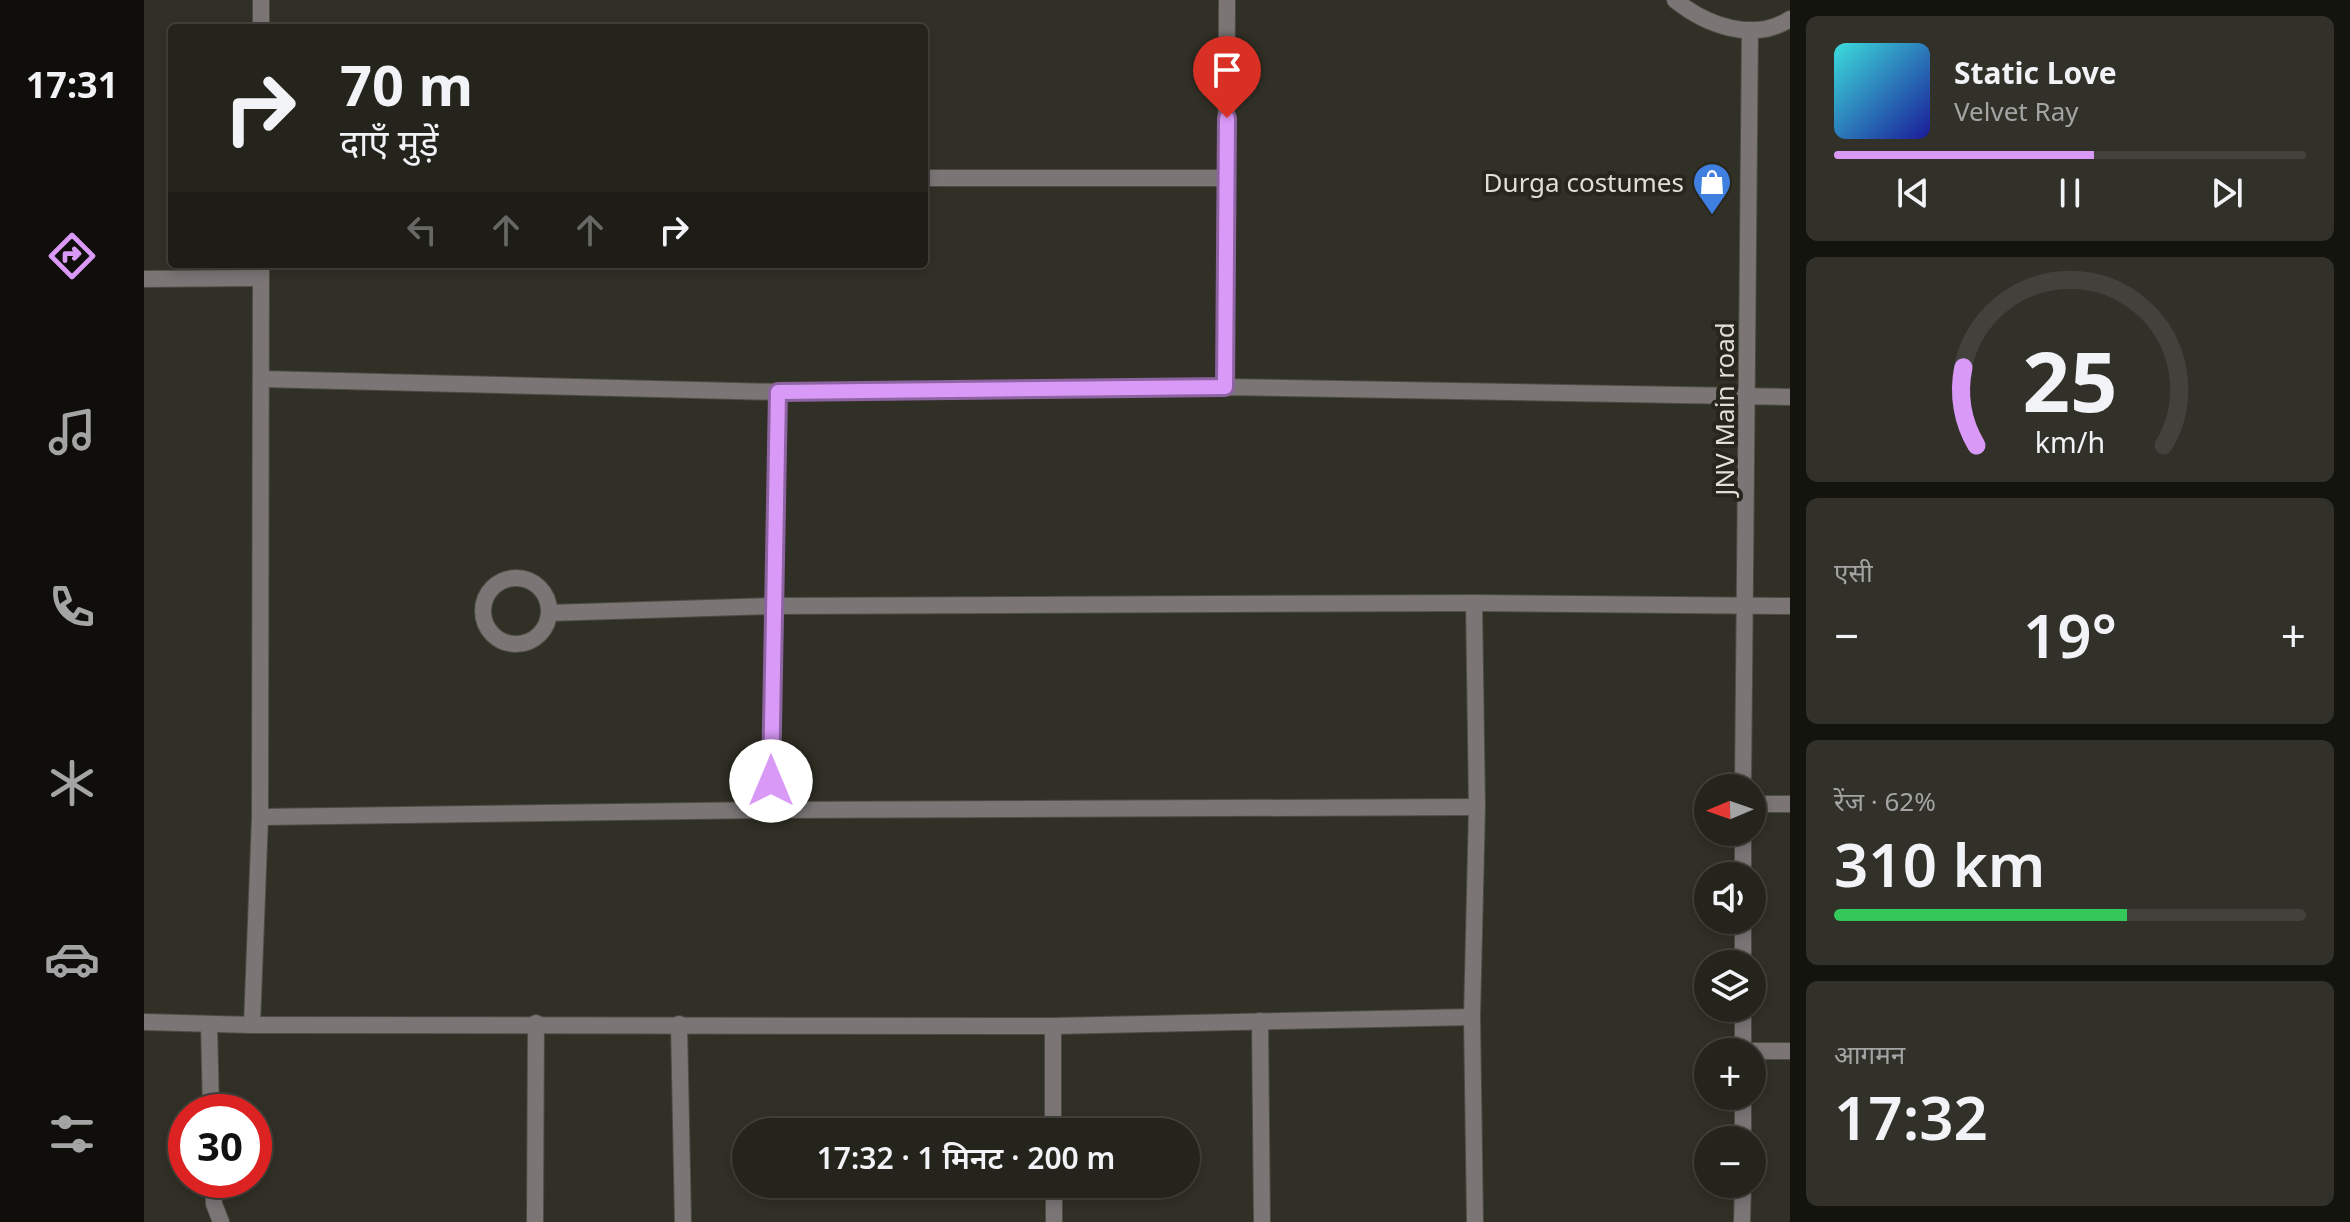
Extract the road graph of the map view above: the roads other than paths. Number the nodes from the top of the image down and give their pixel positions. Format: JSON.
{"nodes":[{"id":1,"x":261,"y":0,"type":"edge"},
{"id":2,"x":1227,"y":0,"type":"edge"},
{"id":3,"x":1675,"y":0,"type":"edge"},
{"id":4,"x":1790,"y":19,"type":"edge"},
{"id":5,"x":261,"y":24,"type":"edge"},
{"id":6,"x":1750,"y":30,"type":"junction"},
{"id":7,"x":928,"y":178,"type":"edge"},
{"id":8,"x":1227,"y":178,"type":"junction"},
{"id":9,"x":261,"y":271,"type":"edge"},
{"id":10,"x":144,"y":279,"type":"edge"},
{"id":11,"x":262,"y":379,"type":"junction"},
{"id":12,"x":1225,"y":387,"type":"junction"},
{"id":13,"x":778,"y":392,"type":"junction"},
{"id":14,"x":1748,"y":397,"type":"junction"},
{"id":15,"x":1790,"y":397,"type":"edge"},
{"id":16,"x":1474,"y":603,"type":"junction"},
{"id":17,"x":773,"y":606,"type":"junction"},
{"id":18,"x":1746,"y":606,"type":"junction"},
{"id":19,"x":1790,"y":606,"type":"edge"},
{"id":20,"x":549,"y":613,"type":"junction"},
{"id":21,"x":1743,"y":774,"type":"edge"},
{"id":22,"x":1766,"y":804,"type":"edge"},
{"id":23,"x":1790,"y":804,"type":"edge"},
{"id":24,"x":1477,"y":807,"type":"junction"},
{"id":25,"x":771,"y":810,"type":"junction"},
{"id":26,"x":260,"y":817,"type":"junction"},
{"id":27,"x":1472,"y":1017,"type":"junction"},
{"id":28,"x":1260,"y":1021,"type":"junction"},
{"id":29,"x":144,"y":1022,"type":"edge"},
{"id":30,"x":536,"y":1023,"type":"junction"},
{"id":31,"x":209,"y":1024,"type":"junction"},
{"id":32,"x":679,"y":1024,"type":"junction"},
{"id":33,"x":252,"y":1025,"type":"junction"},
{"id":34,"x":1053,"y":1026,"type":"junction"},
{"id":35,"x":1766,"y":1051,"type":"edge"},
{"id":36,"x":1790,"y":1051,"type":"edge"},
{"id":37,"x":211,"y":1094,"type":"edge"},
{"id":38,"x":1053,"y":1118,"type":"edge"},
{"id":39,"x":214,"y":1198,"type":"edge"},
{"id":40,"x":1054,"y":1198,"type":"edge"},
{"id":41,"x":1743,"y":1198,"type":"edge"},
{"id":42,"x":221,"y":1222,"type":"edge"},
{"id":43,"x":535,"y":1222,"type":"edge"},
{"id":44,"x":683,"y":1222,"type":"edge"},
{"id":45,"x":1054,"y":1222,"type":"edge"},
{"id":46,"x":1262,"y":1222,"type":"edge"},
{"id":47,"x":1475,"y":1222,"type":"edge"},
{"id":48,"x":1742,"y":1222,"type":"edge"}],
"edges":[{"from":1,"to":5,"type":"street"},
{"from":2,"to":8,"type":"street"},
{"from":3,"to":6,"type":"street"},
{"from":4,"to":6,"type":"street"},
{"from":6,"to":14,"type":"street","name":"JNV Main road"},
{"from":7,"to":8,"type":"street"},
{"from":8,"to":12,"type":"street"},
{"from":9,"to":10,"type":"street"},
{"from":9,"to":11,"type":"street"},
{"from":11,"to":13,"type":"street"},
{"from":11,"to":26,"type":"street"},
{"from":12,"to":13,"type":"street"},
{"from":12,"to":14,"type":"street"},
{"from":13,"to":17,"type":"street"},
{"from":14,"to":15,"type":"street"},
{"from":14,"to":18,"type":"street","name":"JNV Main road"},
{"from":16,"to":17,"type":"street"},
{"from":16,"to":18,"type":"street"},
{"from":16,"to":24,"type":"street"},
{"from":17,"to":20,"type":"street"},
{"from":17,"to":25,"type":"street"},
{"from":18,"to":19,"type":"street"},
{"from":18,"to":21,"type":"street","name":"JNV Main road"},
{"from":20,"to":20,"type":"street"},
{"from":22,"to":23,"type":"street"},
{"from":24,"to":25,"type":"street"},
{"from":24,"to":27,"type":"street"},
{"from":25,"to":26,"type":"street"},
{"from":26,"to":33,"type":"street"},
{"from":27,"to":28,"type":"street"},
{"from":27,"to":47,"type":"street"},
{"from":28,"to":34,"type":"street"},
{"from":28,"to":46,"type":"street"},
{"from":29,"to":31,"type":"street"},
{"from":30,"to":32,"type":"street"},
{"from":30,"to":33,"type":"street"},
{"from":30,"to":43,"type":"street"},
{"from":31,"to":33,"type":"street"},
{"from":31,"to":37,"type":"street"},
{"from":32,"to":34,"type":"street"},
{"from":32,"to":44,"type":"street"},
{"from":34,"to":38,"type":"street"},
{"from":35,"to":36,"type":"street"},
{"from":39,"to":42,"type":"street"},
{"from":40,"to":45,"type":"street"},
{"from":41,"to":48,"type":"street"}]}
